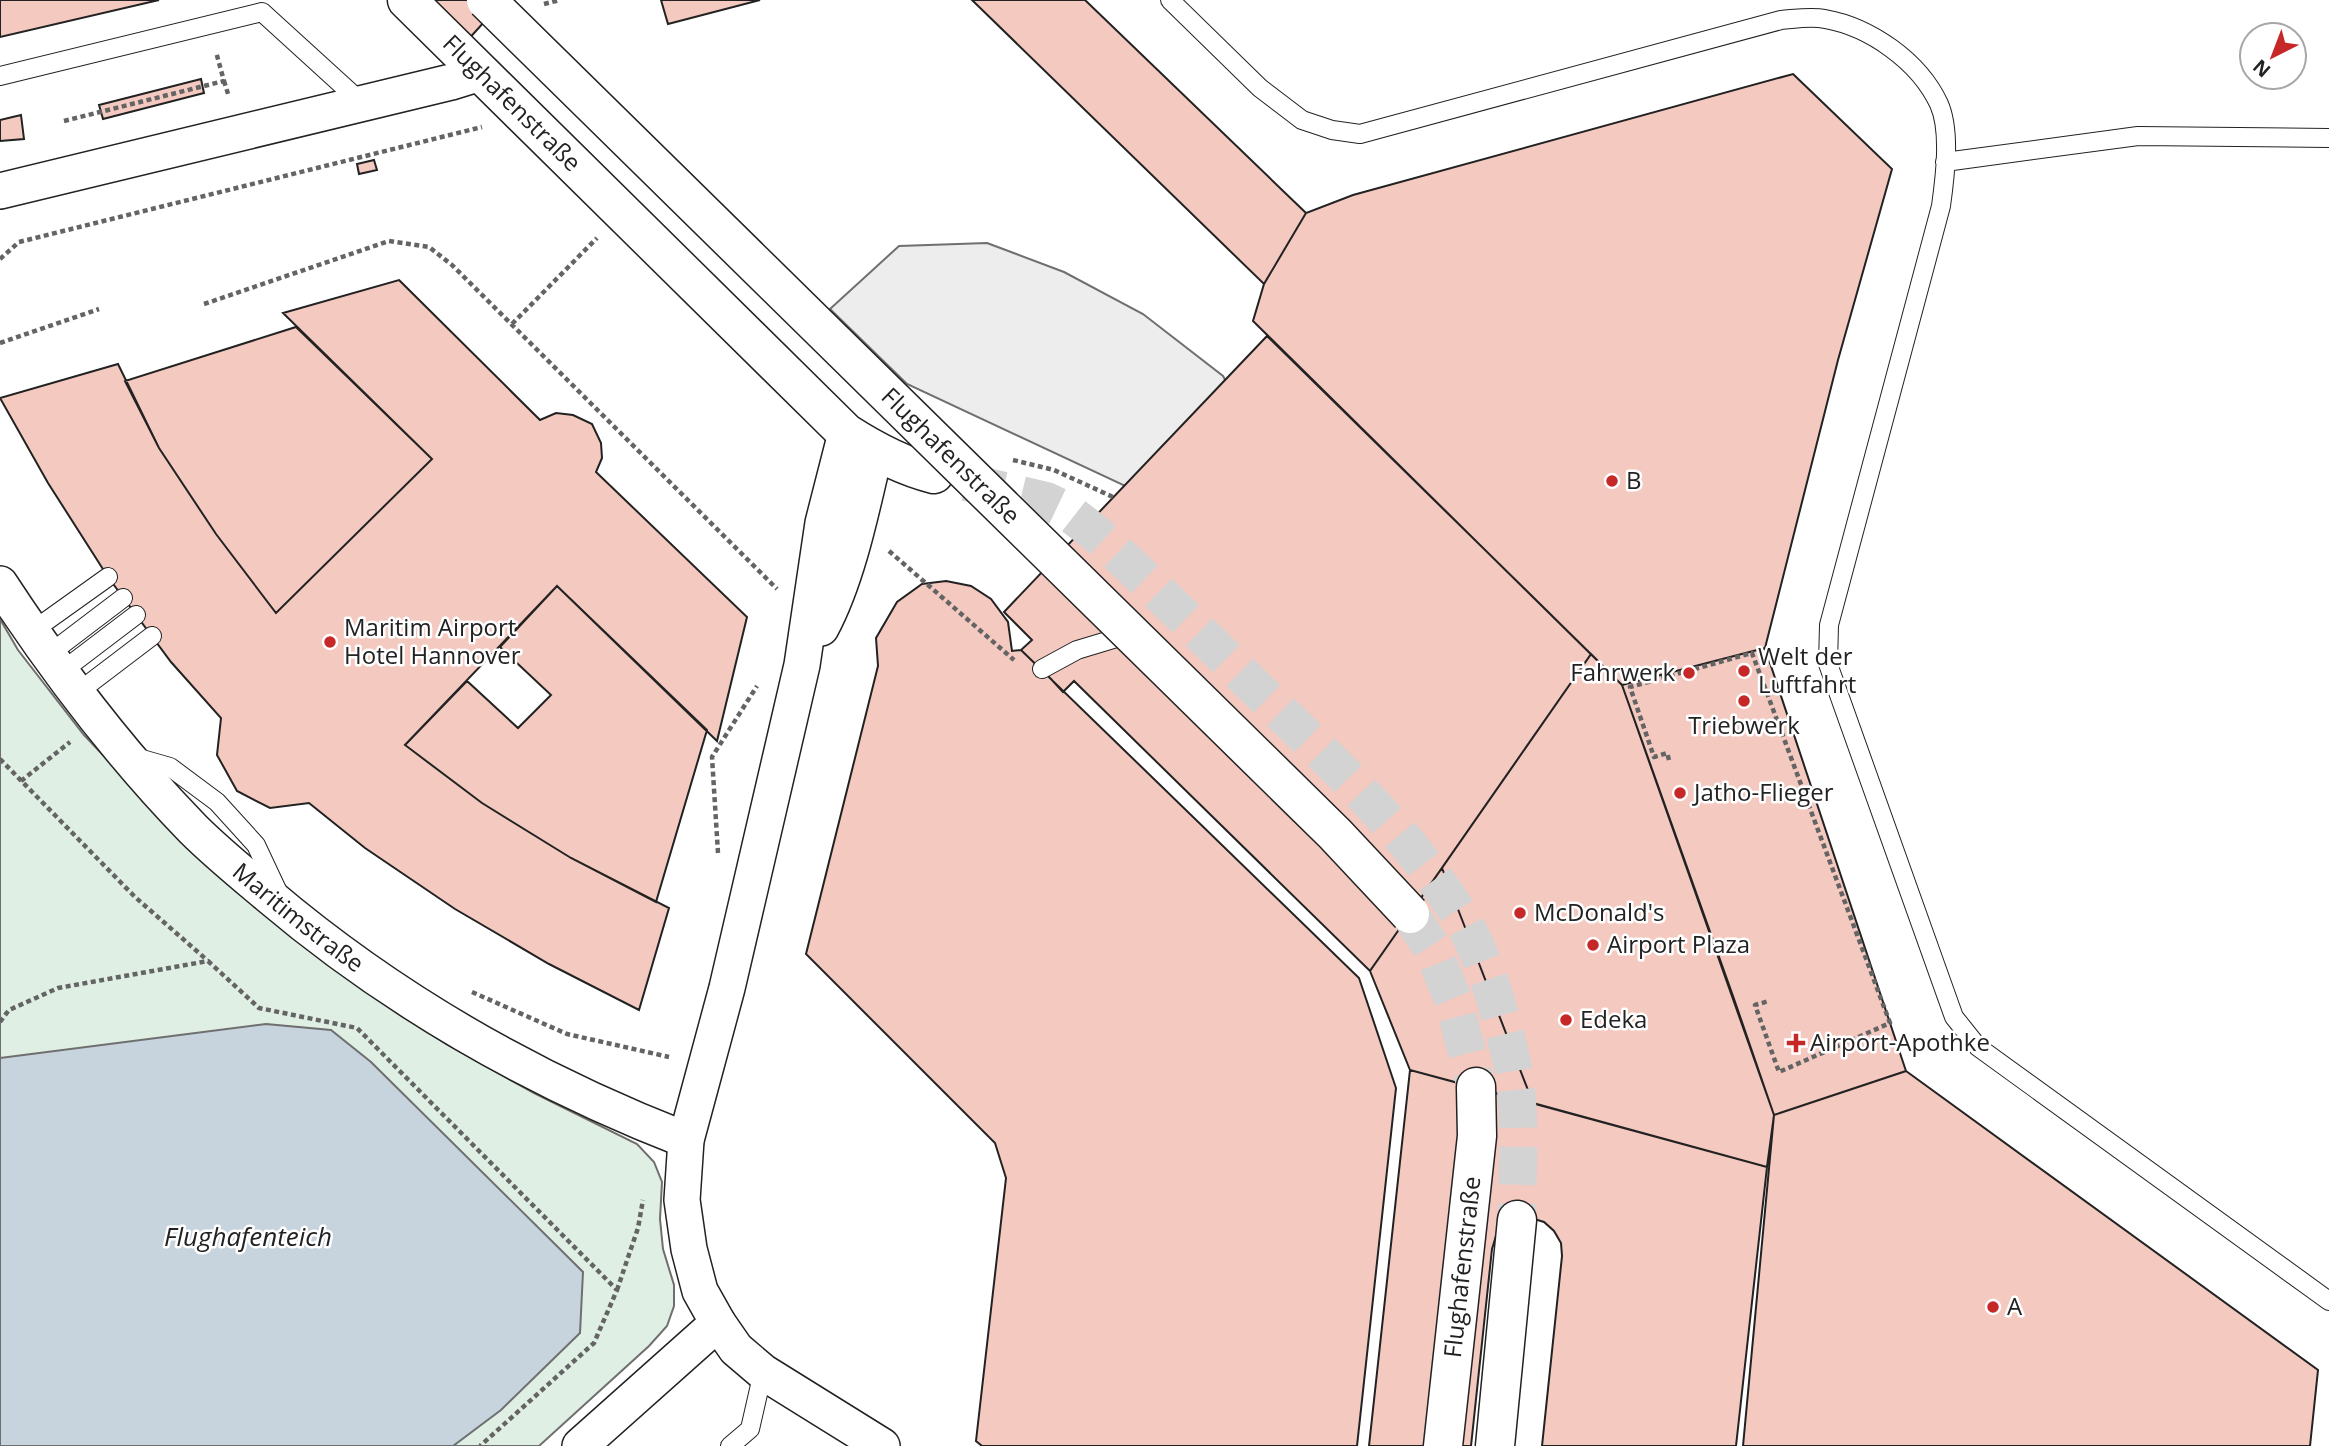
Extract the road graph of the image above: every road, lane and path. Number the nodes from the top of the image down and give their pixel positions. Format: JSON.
{"nodes":[{"id":1,"x":407,"y":0,"type":"edge"},
{"id":2,"x":486,"y":0,"type":"edge"},
{"id":3,"x":1170,"y":0,"type":"edge"},
{"id":4,"x":216,"y":52,"type":"dead end"},
{"id":5,"x":480,"y":73,"type":"junction"},
{"id":6,"x":0,"y":76,"type":"edge"},
{"id":7,"x":363,"y":104,"type":"junction"},
{"id":8,"x":64,"y":121,"type":"dead end"},
{"id":9,"x":494,"y":124,"type":"dead end"},
{"id":10,"x":2329,"y":138,"type":"edge"},
{"id":11,"x":1945,"y":162,"type":"junction"},
{"id":12,"x":0,"y":191,"type":"edge"},
{"id":13,"x":602,"y":233,"type":"dead end"},
{"id":14,"x":0,"y":259,"type":"edge"},
{"id":15,"x":204,"y":304,"type":"dead end"},
{"id":16,"x":99,"y":309,"type":"dead end"},
{"id":17,"x":512,"y":324,"type":"junction"},
{"id":18,"x":0,"y":343,"type":"edge"},
{"id":19,"x":860,"y":442,"type":"junction"},
{"id":20,"x":1001,"y":457,"type":"dead end"},
{"id":21,"x":934,"y":474,"type":"tunnel mouth"},
{"id":22,"x":1113,"y":497,"type":"dead end"},
{"id":23,"x":883,"y":546,"type":"dead end"},
{"id":24,"x":108,"y":577,"type":"dead end"},
{"id":25,"x":0,"y":584,"type":"edge"},
{"id":26,"x":784,"y":596,"type":"dead end"},
{"id":27,"x":123,"y":598,"type":"dead end"},
{"id":28,"x":136,"y":615,"type":"dead end"},
{"id":29,"x":1130,"y":634,"type":"junction"},
{"id":30,"x":152,"y":636,"type":"dead end"},
{"id":31,"x":55,"y":663,"type":"junction"},
{"id":32,"x":1033,"y":669,"type":"joint"},
{"id":33,"x":0,"y":759,"type":"edge"},
{"id":34,"x":1669,"y":760,"type":"dead end"},
{"id":35,"x":1410,"y":914,"type":"tunnel mouth"},
{"id":36,"x":208,"y":961,"type":"junction"},
{"id":37,"x":462,"y":987,"type":"dead end"},
{"id":38,"x":1769,"y":1001,"type":"dead end"},
{"id":39,"x":0,"y":1022,"type":"edge"},
{"id":40,"x":677,"y":1058,"type":"dead end"},
{"id":41,"x":1476,"y":1087,"type":"tunnel mouth"},
{"id":42,"x":686,"y":1140,"type":"junction"},
{"id":43,"x":644,"y":1191,"type":"dead end"},
{"id":44,"x":1517,"y":1220,"type":"tunnel mouth"},
{"id":45,"x":617,"y":1290,"type":"junction"},
{"id":46,"x":2329,"y":1301,"type":"edge"},
{"id":47,"x":718,"y":1323,"type":"junction"},
{"id":48,"x":763,"y":1372,"type":"junction"},
{"id":49,"x":877,"y":1445,"type":"edge"},
{"id":50,"x":480,"y":1446,"type":"edge"},
{"id":51,"x":580,"y":1446,"type":"edge"},
{"id":52,"x":730,"y":1446,"type":"edge"},
{"id":53,"x":1443,"y":1446,"type":"edge"},
{"id":54,"x":1495,"y":1446,"type":"edge"}],
"edges":[{"from":1,"to":5,"type":"main road","name":"Flughafenstraße"},
{"from":2,"to":29,"type":"main road","name":"Flughafenstraße","bridge":true},
{"from":3,"to":11,"type":"lane"},
{"from":4,"to":8,"type":"path"},
{"from":5,"to":7,"type":"street"},
{"from":5,"to":19,"type":"main road","name":"Flughafenstraße"},
{"from":6,"to":7,"type":"lane"},
{"from":7,"to":12,"type":"street"},
{"from":9,"to":14,"type":"path"},
{"from":10,"to":11,"type":"lane"},
{"from":11,"to":46,"type":"lane"},
{"from":13,"to":17,"type":"path"},
{"from":15,"to":17,"type":"path"},
{"from":16,"to":18,"type":"path"},
{"from":17,"to":26,"type":"path"},
{"from":19,"to":21,"type":"main road","name":"Flughafenstraße"},
{"from":19,"to":42,"type":"street"},
{"from":20,"to":22,"type":"path"},
{"from":23,"to":32,"type":"path"},
{"from":24,"to":31,"type":"lane"},
{"from":25,"to":31,"type":"street","name":"Maritimstraße"},
{"from":27,"to":31,"type":"lane"},
{"from":28,"to":31,"type":"lane"},
{"from":29,"to":32,"type":"lane"},
{"from":29,"to":35,"type":"main road","name":"Flughafenstraße","bridge":true},
{"from":30,"to":31,"type":"lane"},
{"from":31,"to":42,"type":"street","name":"Maritimstraße"},
{"from":33,"to":36,"type":"path"},
{"from":34,"to":38,"type":"path"},
{"from":36,"to":39,"type":"path"},
{"from":36,"to":45,"type":"path"},
{"from":37,"to":40,"type":"path"},
{"from":41,"to":53,"type":"main road","name":"Flughafenstraße"},
{"from":42,"to":47,"type":"street"},
{"from":43,"to":45,"type":"path"},
{"from":44,"to":54,"type":"main road","name":"Flughafenstraße"},
{"from":45,"to":50,"type":"path"},
{"from":47,"to":48,"type":"street"},
{"from":47,"to":51,"type":"street"},
{"from":48,"to":49,"type":"street"},
{"from":48,"to":52,"type":"lane"}]}
